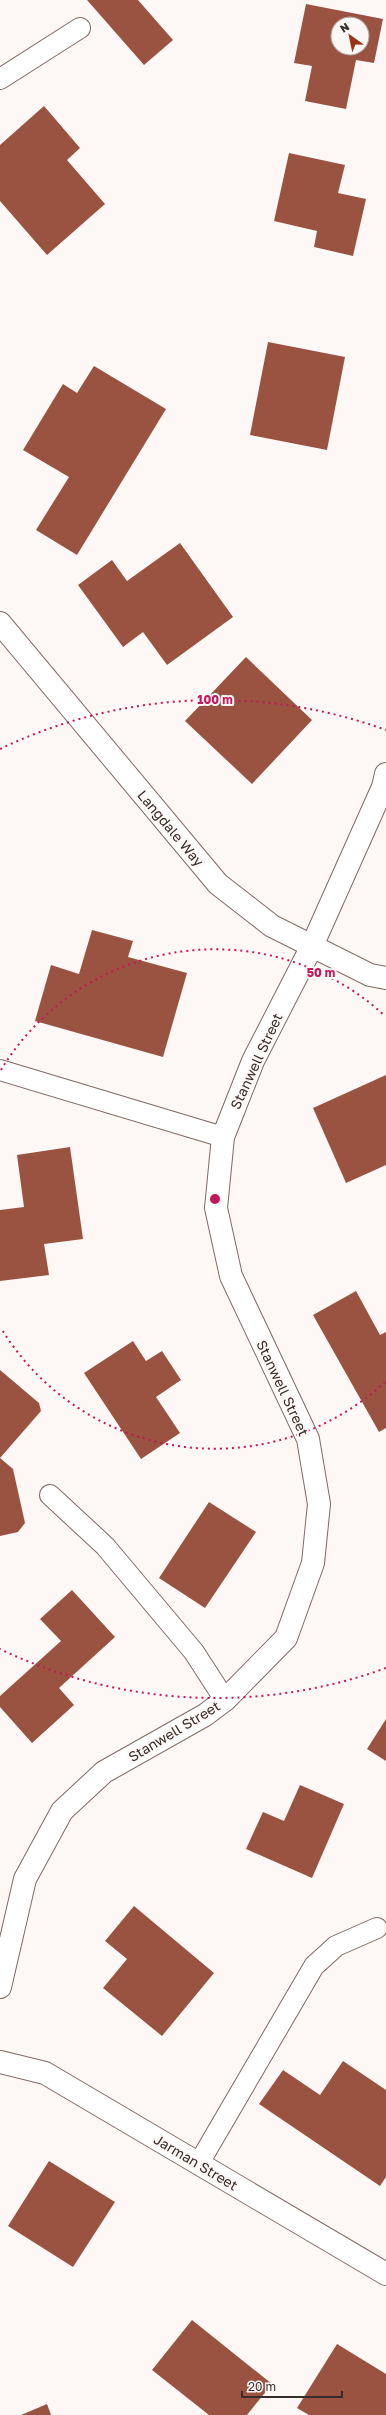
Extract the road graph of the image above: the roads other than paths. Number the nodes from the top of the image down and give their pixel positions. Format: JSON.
{"nodes":[{"id":1,"x":80,"y":28,"type":"dead end"},
{"id":2,"x":0,"y":79,"type":"edge"},
{"id":3,"x":0,"y":623,"type":"edge"},
{"id":4,"x":386,"y":774,"type":"edge"},
{"id":5,"x":312,"y":946,"type":"junction"},
{"id":6,"x":386,"y":978,"type":"edge"},
{"id":7,"x":0,"y":1070,"type":"edge"},
{"id":8,"x":223,"y":1137,"type":"junction"},
{"id":9,"x":50,"y":1495,"type":"dead end"},
{"id":10,"x":225,"y":1700,"type":"junction"},
{"id":11,"x":377,"y":1928,"type":"dead end"},
{"id":12,"x":0,"y":1987,"type":"edge"},
{"id":13,"x":0,"y":2062,"type":"edge"},
{"id":14,"x":199,"y":2164,"type":"junction"},
{"id":15,"x":386,"y":2274,"type":"edge"}],
"edges":[{"from":1,"to":2,"type":"lane"},
{"from":3,"to":5,"type":"street","name":"Langdale Way"},
{"from":4,"to":5,"type":"street","name":"Stanwell Street"},
{"from":5,"to":6,"type":"street","name":"Langdale Way"},
{"from":5,"to":8,"type":"street","name":"Stanwell Street"},
{"from":7,"to":8,"type":"lane"},
{"from":8,"to":10,"type":"street","name":"Stanwell Street"},
{"from":9,"to":10,"type":"lane"},
{"from":10,"to":12,"type":"street","name":"Stanwell Street"},
{"from":11,"to":14,"type":"lane"},
{"from":13,"to":14,"type":"street","name":"Jarman Street"},
{"from":14,"to":15,"type":"street","name":"Jarman Street"}]}
